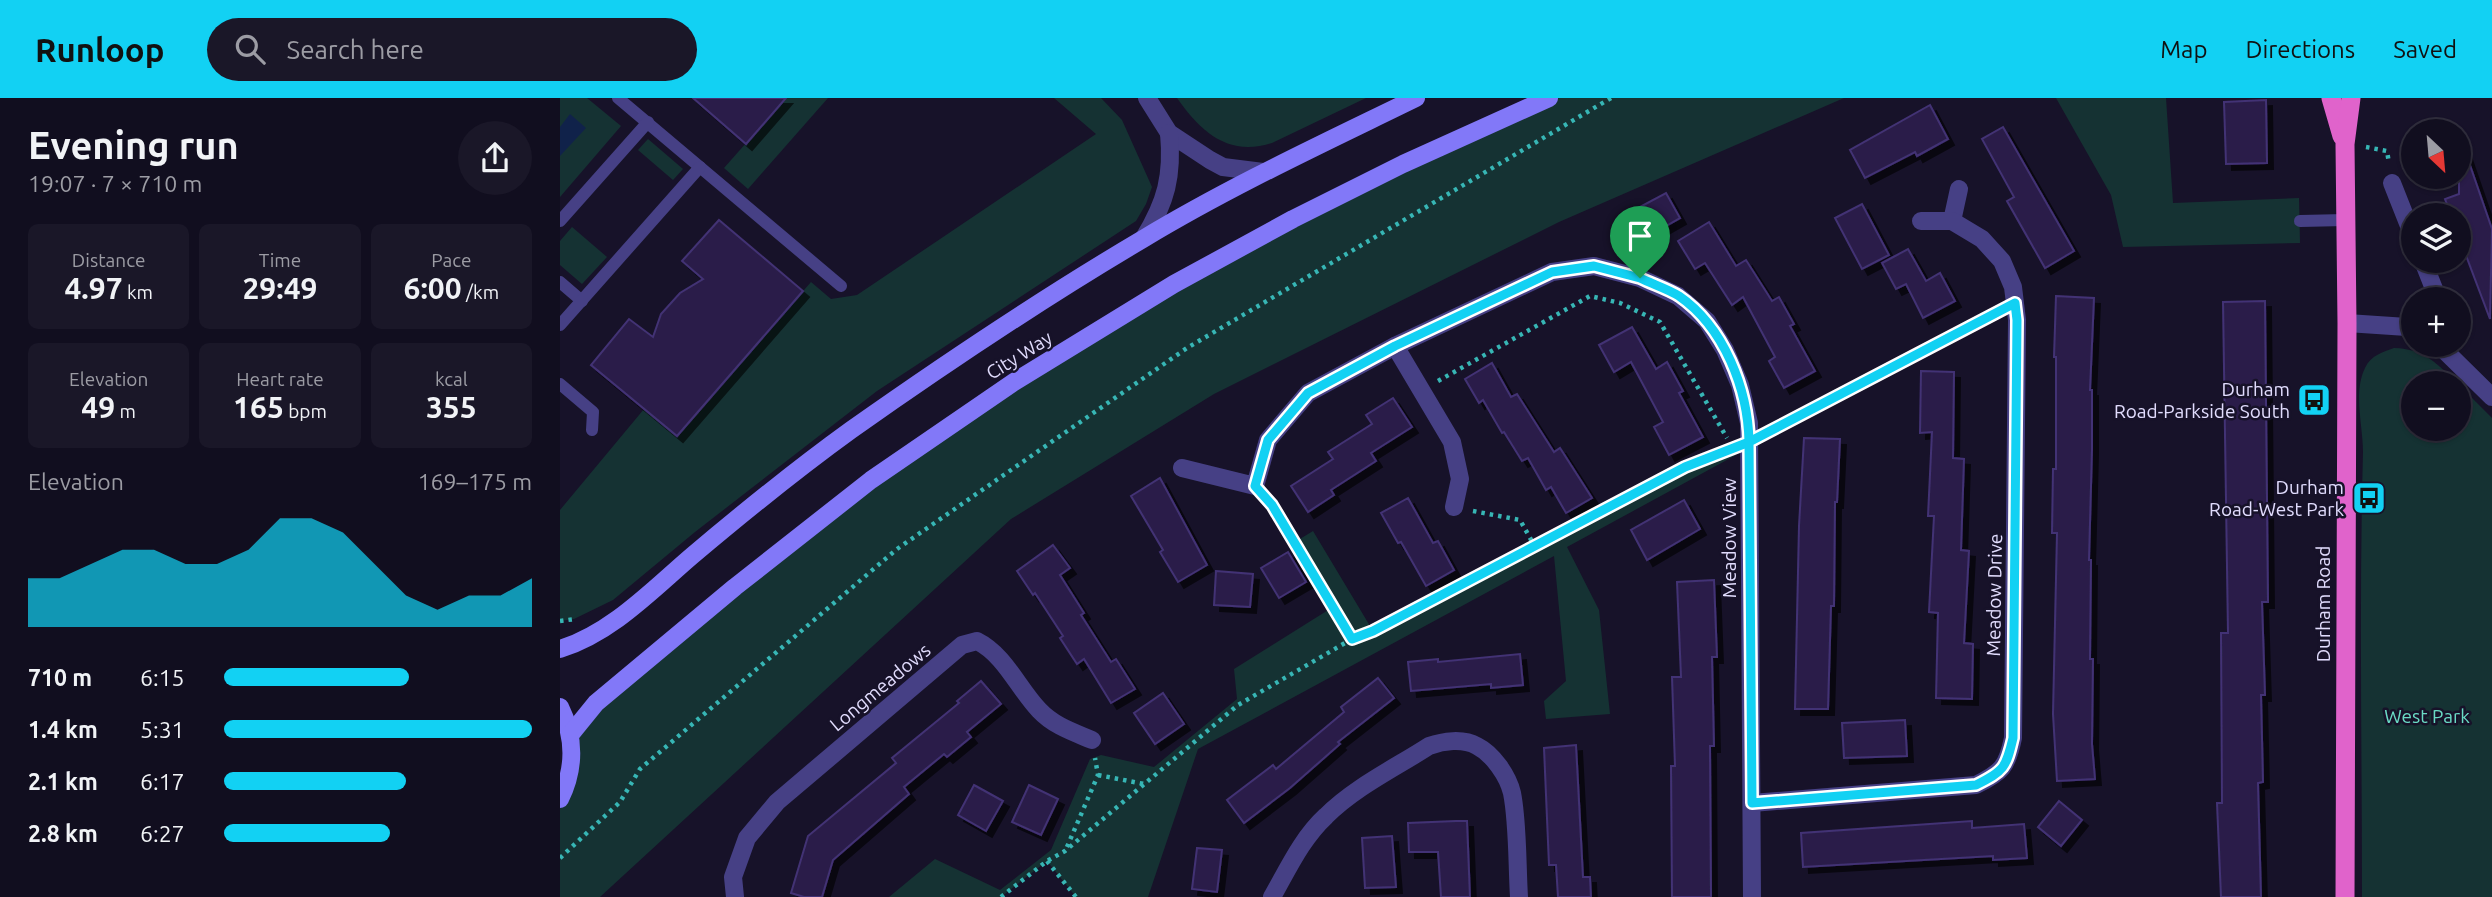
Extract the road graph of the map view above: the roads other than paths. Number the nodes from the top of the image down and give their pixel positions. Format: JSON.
{"nodes":[{"id":1,"x":618,"y":98,"type":"edge"},
{"id":2,"x":1147,"y":98,"type":"edge"},
{"id":3,"x":1416,"y":98,"type":"edge"},
{"id":4,"x":1549,"y":98,"type":"edge"},
{"id":5,"x":2331,"y":98,"type":"edge"},
{"id":6,"x":2351,"y":98,"type":"edge"},
{"id":7,"x":648,"y":122,"type":"junction"},
{"id":8,"x":1169,"y":133,"type":"junction"},
{"id":9,"x":2344,"y":144,"type":"junction"},
{"id":10,"x":700,"y":167,"type":"junction"},
{"id":11,"x":1263,"y":173,"type":"junction"},
{"id":12,"x":2392,"y":183,"type":"road end"},
{"id":13,"x":1959,"y":189,"type":"dead end"},
{"id":14,"x":2401,"y":206,"type":"edge"},
{"id":15,"x":2345,"y":220,"type":"junction"},
{"id":16,"x":560,"y":221,"type":"edge"},
{"id":17,"x":1921,"y":221,"type":"dead end"},
{"id":18,"x":1952,"y":221,"type":"junction"},
{"id":19,"x":2300,"y":221,"type":"dead end"},
{"id":20,"x":1144,"y":238,"type":"junction"},
{"id":21,"x":560,"y":282,"type":"edge"},
{"id":22,"x":841,"y":286,"type":"dead end"},
{"id":23,"x":582,"y":301,"type":"junction"},
{"id":24,"x":2347,"y":323,"type":"junction"},
{"id":25,"x":560,"y":326,"type":"edge"},
{"id":26,"x":2401,"y":327,"type":"edge"},
{"id":27,"x":1395,"y":346,"type":"junction"},
{"id":28,"x":2450,"y":357,"type":"edge"},
{"id":29,"x":560,"y":384,"type":"edge"},
{"id":30,"x":2492,"y":397,"type":"edge"},
{"id":31,"x":592,"y":430,"type":"dead end"},
{"id":32,"x":1182,"y":468,"type":"dead end"},
{"id":33,"x":1454,"y":507,"type":"road end"},
{"id":34,"x":560,"y":649,"type":"edge"},
{"id":35,"x":560,"y":707,"type":"edge"},
{"id":36,"x":570,"y":735,"type":"junction"},
{"id":37,"x":1092,"y":740,"type":"road end"},
{"id":38,"x":560,"y":799,"type":"edge"},
{"id":39,"x":1752,"y":803,"type":"junction"},
{"id":40,"x":735,"y":897,"type":"edge"},
{"id":41,"x":1272,"y":897,"type":"edge"},
{"id":42,"x":1519,"y":897,"type":"edge"},
{"id":43,"x":1752,"y":897,"type":"edge"},
{"id":44,"x":2345,"y":897,"type":"edge"}],
"edges":[{"from":1,"to":7,"type":"lane"},
{"from":2,"to":8,"type":"street"},
{"from":3,"to":11,"type":"main road","name":"City Way"},
{"from":4,"to":36,"type":"main road","name":"City Way"},
{"from":5,"to":9,"type":"highway"},
{"from":6,"to":9,"type":"highway"},
{"from":7,"to":10,"type":"lane"},
{"from":7,"to":16,"type":"lane"},
{"from":8,"to":11,"type":"street"},
{"from":8,"to":20,"type":"street"},
{"from":9,"to":15,"type":"highway","name":"Durham Road"},
{"from":10,"to":22,"type":"lane"},
{"from":10,"to":23,"type":"lane"},
{"from":11,"to":20,"type":"main road","name":"City Way"},
{"from":12,"to":14,"type":"street"},
{"from":13,"to":18,"type":"street"},
{"from":15,"to":19,"type":"lane"},
{"from":15,"to":24,"type":"highway","name":"Durham Road"},
{"from":17,"to":18,"type":"street"},
{"from":18,"to":39,"type":"street","name":"Meadow Drive"},
{"from":20,"to":34,"type":"main road","name":"City Way"},
{"from":21,"to":23,"type":"lane"},
{"from":23,"to":25,"type":"lane"},
{"from":24,"to":26,"type":"street"},
{"from":24,"to":44,"type":"highway","name":"Durham Road"},
{"from":27,"to":32,"type":"street","name":"Meadow View"},
{"from":27,"to":33,"type":"street"},
{"from":27,"to":39,"type":"street","name":"Meadow View"},
{"from":28,"to":30,"type":"street"},
{"from":29,"to":31,"type":"lane"},
{"from":35,"to":36,"type":"main road"},
{"from":36,"to":38,"type":"main road"},
{"from":37,"to":40,"type":"street","name":"Longmeadows"},
{"from":39,"to":43,"type":"street","name":"Meadow View"},
{"from":41,"to":42,"type":"street"}]}
